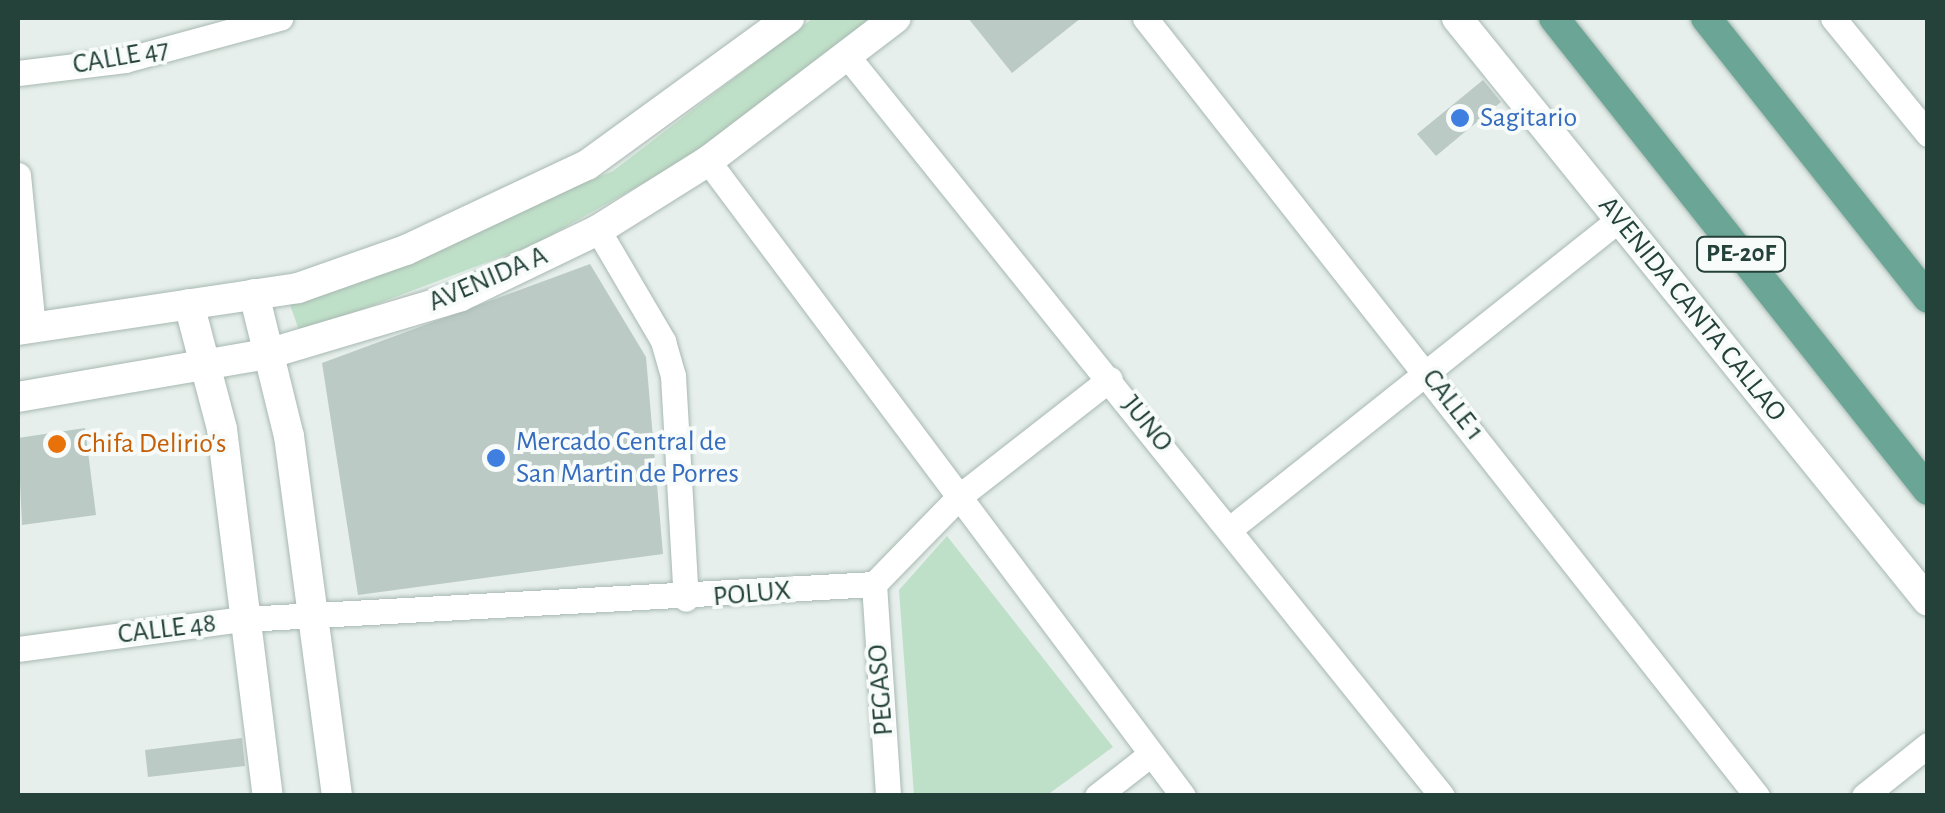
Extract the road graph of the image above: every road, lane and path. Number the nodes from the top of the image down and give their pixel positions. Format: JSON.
{"nodes":[{"id":1,"x":280,"y":18,"type":"edge"},
{"id":2,"x":788,"y":18,"type":"edge"},
{"id":3,"x":896,"y":18,"type":"edge"},
{"id":4,"x":1145,"y":18,"type":"edge"},
{"id":5,"x":1457,"y":18,"type":"edge"},
{"id":6,"x":1554,"y":18,"type":"edge"},
{"id":7,"x":1706,"y":18,"type":"edge"},
{"id":8,"x":1834,"y":18,"type":"edge"},
{"id":9,"x":848,"y":56,"type":"junction"},
{"id":10,"x":18,"y":72,"type":"edge"},
{"id":11,"x":1928,"y":134,"type":"edge"},
{"id":12,"x":708,"y":161,"type":"junction"},
{"id":13,"x":18,"y":175,"type":"edge"},
{"id":14,"x":1619,"y":219,"type":"junction"},
{"id":15,"x":598,"y":230,"type":"junction"},
{"id":16,"x":254,"y":294,"type":"junction"},
{"id":17,"x":1928,"y":298,"type":"edge"},
{"id":18,"x":189,"y":304,"type":"junction"},
{"id":19,"x":25,"y":329,"type":"edge"},
{"id":20,"x":267,"y":354,"type":"junction"},
{"id":21,"x":205,"y":367,"type":"junction"},
{"id":22,"x":1429,"y":375,"type":"junction"},
{"id":23,"x":1110,"y":378,"type":"junction"},
{"id":24,"x":18,"y":397,"type":"edge"},
{"id":25,"x":1928,"y":490,"type":"edge"},
{"id":26,"x":960,"y":496,"type":"junction"},
{"id":27,"x":1231,"y":528,"type":"junction"},
{"id":28,"x":874,"y":584,"type":"junction"},
{"id":29,"x":686,"y":599,"type":"junction"},
{"id":30,"x":1928,"y":601,"type":"edge"},
{"id":31,"x":317,"y":615,"type":"junction"},
{"id":32,"x":244,"y":619,"type":"junction"},
{"id":33,"x":18,"y":649,"type":"edge"},
{"id":34,"x":1928,"y":746,"type":"edge"},
{"id":35,"x":1150,"y":754,"type":"junction"},
{"id":36,"x":268,"y":796,"type":"edge"},
{"id":37,"x":337,"y":796,"type":"edge"},
{"id":38,"x":888,"y":796,"type":"edge"},
{"id":39,"x":1097,"y":796,"type":"edge"},
{"id":40,"x":1183,"y":796,"type":"edge"},
{"id":41,"x":1442,"y":796,"type":"edge"},
{"id":42,"x":1757,"y":796,"type":"edge"},
{"id":43,"x":1864,"y":796,"type":"edge"}],
"edges":[{"from":1,"to":10,"type":"street","name":"CALLE 47"},
{"from":2,"to":16,"type":"street","name":"AVENIDA A"},
{"from":3,"to":9,"type":"street","name":"AVENIDA A"},
{"from":4,"to":22,"type":"street","name":"CALLE 1"},
{"from":5,"to":14,"type":"street","name":"AVENIDA CANTA CALLAO"},
{"from":6,"to":25,"type":"main road","number":"PE-20F"},
{"from":7,"to":17,"type":"main road"},
{"from":8,"to":11,"type":"street"},
{"from":9,"to":12,"type":"street","name":"AVENIDA A"},
{"from":9,"to":23,"type":"street","name":"JUNO"},
{"from":12,"to":15,"type":"street","name":"AVENIDA A"},
{"from":12,"to":26,"type":"street"},
{"from":13,"to":19,"type":"street"},
{"from":14,"to":22,"type":"street"},
{"from":14,"to":30,"type":"street","name":"AVENIDA CANTA CALLAO"},
{"from":15,"to":20,"type":"street","name":"AVENIDA A"},
{"from":15,"to":29,"type":"street"},
{"from":16,"to":18,"type":"street","name":"AVENIDA A"},
{"from":16,"to":20,"type":"street"},
{"from":18,"to":19,"type":"street","name":"AVENIDA A"},
{"from":18,"to":21,"type":"street"},
{"from":20,"to":21,"type":"street","name":"AVENIDA A"},
{"from":20,"to":31,"type":"street"},
{"from":21,"to":24,"type":"street","name":"AVENIDA A"},
{"from":21,"to":32,"type":"street"},
{"from":22,"to":27,"type":"street"},
{"from":22,"to":42,"type":"street","name":"CALLE 1"},
{"from":23,"to":26,"type":"street"},
{"from":23,"to":27,"type":"street","name":"JUNO"},
{"from":26,"to":28,"type":"street"},
{"from":26,"to":35,"type":"street"},
{"from":27,"to":41,"type":"street","name":"JUNO"},
{"from":28,"to":29,"type":"street","name":"POLUX"},
{"from":28,"to":38,"type":"street","name":"PEGASO"},
{"from":29,"to":31,"type":"street","name":"POLUX"},
{"from":31,"to":32,"type":"street","name":"CALLE 48"},
{"from":31,"to":37,"type":"street"},
{"from":32,"to":33,"type":"street","name":"CALLE 48"},
{"from":32,"to":36,"type":"street"},
{"from":34,"to":43,"type":"street"},
{"from":35,"to":39,"type":"street"},
{"from":35,"to":40,"type":"street"}]}
